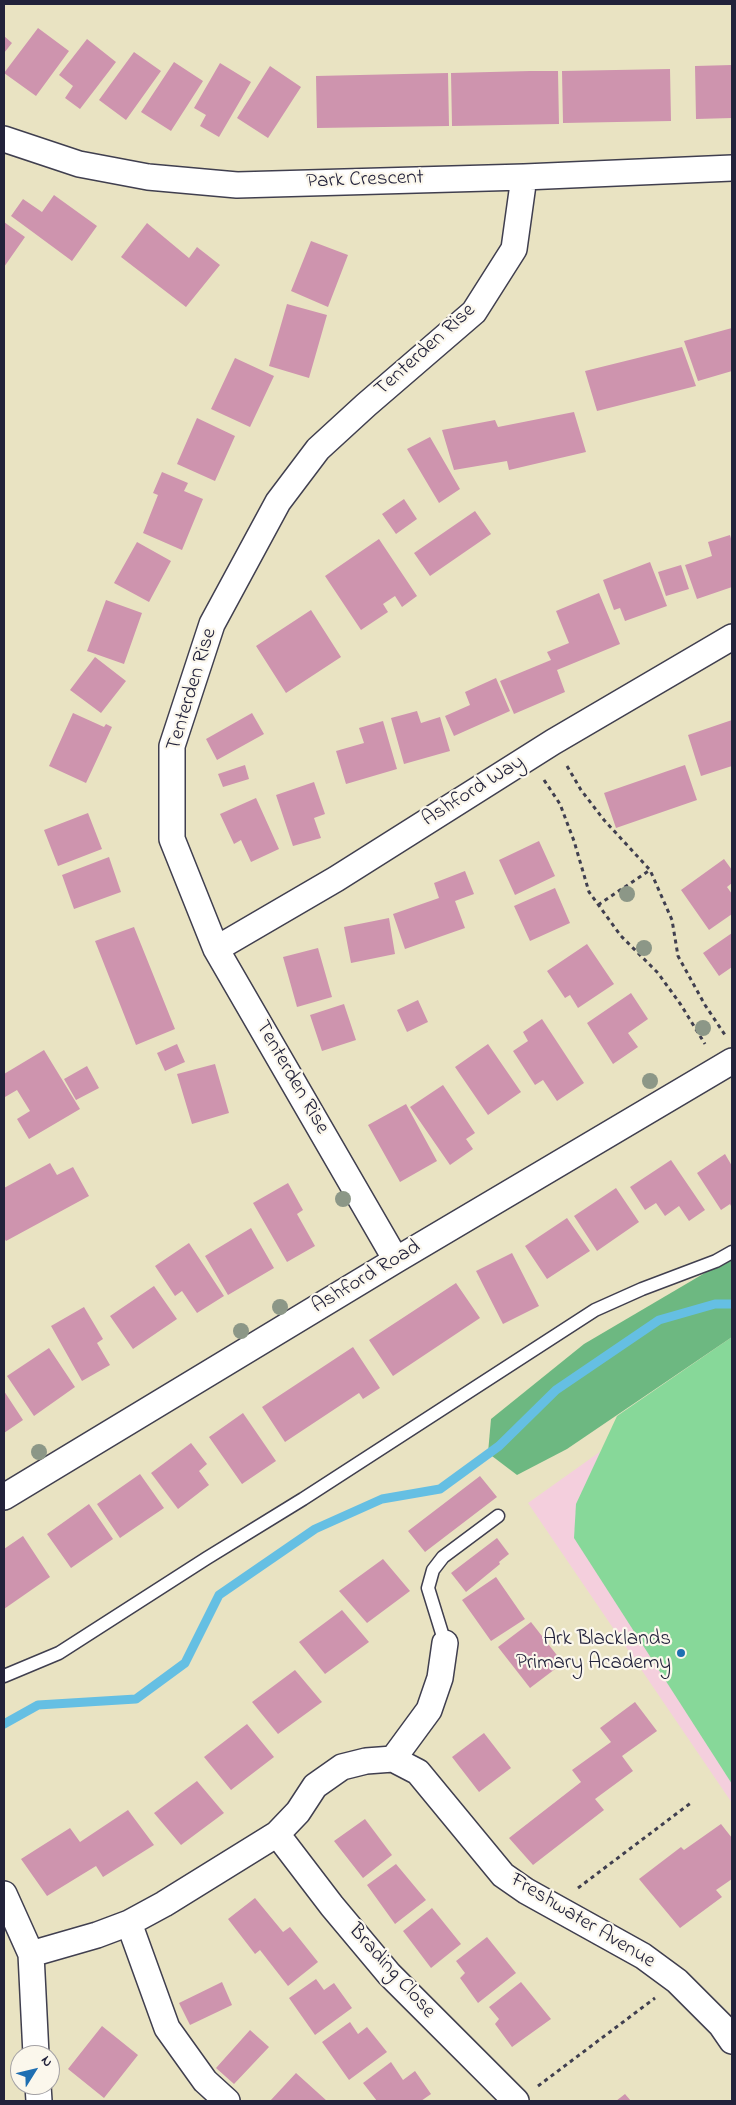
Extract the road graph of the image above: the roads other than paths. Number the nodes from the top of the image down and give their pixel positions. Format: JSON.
{"nodes":[{"id":1,"x":4,"y":139,"type":"edge"},
{"id":2,"x":732,"y":168,"type":"edge"},
{"id":3,"x":524,"y":177,"type":"junction"},
{"id":4,"x":732,"y":637,"type":"edge"},
{"id":5,"x":216,"y":949,"type":"junction"},
{"id":6,"x":726,"y":1056,"type":"edge"},
{"id":7,"x":732,"y":1252,"type":"edge"},
{"id":8,"x":396,"y":1260,"type":"junction"},
{"id":9,"x":4,"y":1497,"type":"edge"},
{"id":10,"x":498,"y":1516,"type":"dead end"},
{"id":11,"x":444,"y":1643,"type":"joint"},
{"id":12,"x":4,"y":1676,"type":"edge"},
{"id":13,"x":393,"y":1759,"type":"junction"},
{"id":14,"x":277,"y":1834,"type":"junction"},
{"id":15,"x":4,"y":1894,"type":"edge"},
{"id":16,"x":129,"y":1923,"type":"junction"},
{"id":17,"x":31,"y":1954,"type":"junction"},
{"id":18,"x":732,"y":2041,"type":"edge"},
{"id":19,"x":36,"y":2045,"type":"edge"},
{"id":20,"x":525,"y":2095,"type":"edge"},
{"id":21,"x":227,"y":2101,"type":"edge"}],
"edges":[{"from":1,"to":3,"type":"street","name":"Park Crescent"},
{"from":2,"to":3,"type":"street","name":"Park Crescent"},
{"from":3,"to":5,"type":"street","name":"Tenterden Rise"},
{"from":4,"to":5,"type":"street","name":"Ashford Way"},
{"from":5,"to":8,"type":"street","name":"Tenterden Rise"},
{"from":6,"to":8,"type":"street","name":"Ashford Road"},
{"from":7,"to":12,"type":"lane"},
{"from":8,"to":9,"type":"street","name":"Ashford Road"},
{"from":10,"to":11,"type":"lane"},
{"from":11,"to":13,"type":"street"},
{"from":13,"to":14,"type":"street"},
{"from":13,"to":18,"type":"street","name":"Freshwater Avenue"},
{"from":14,"to":16,"type":"street"},
{"from":14,"to":20,"type":"street","name":"Brading Close"},
{"from":15,"to":17,"type":"street"},
{"from":16,"to":17,"type":"street"},
{"from":16,"to":21,"type":"street"},
{"from":17,"to":19,"type":"street"}]}
